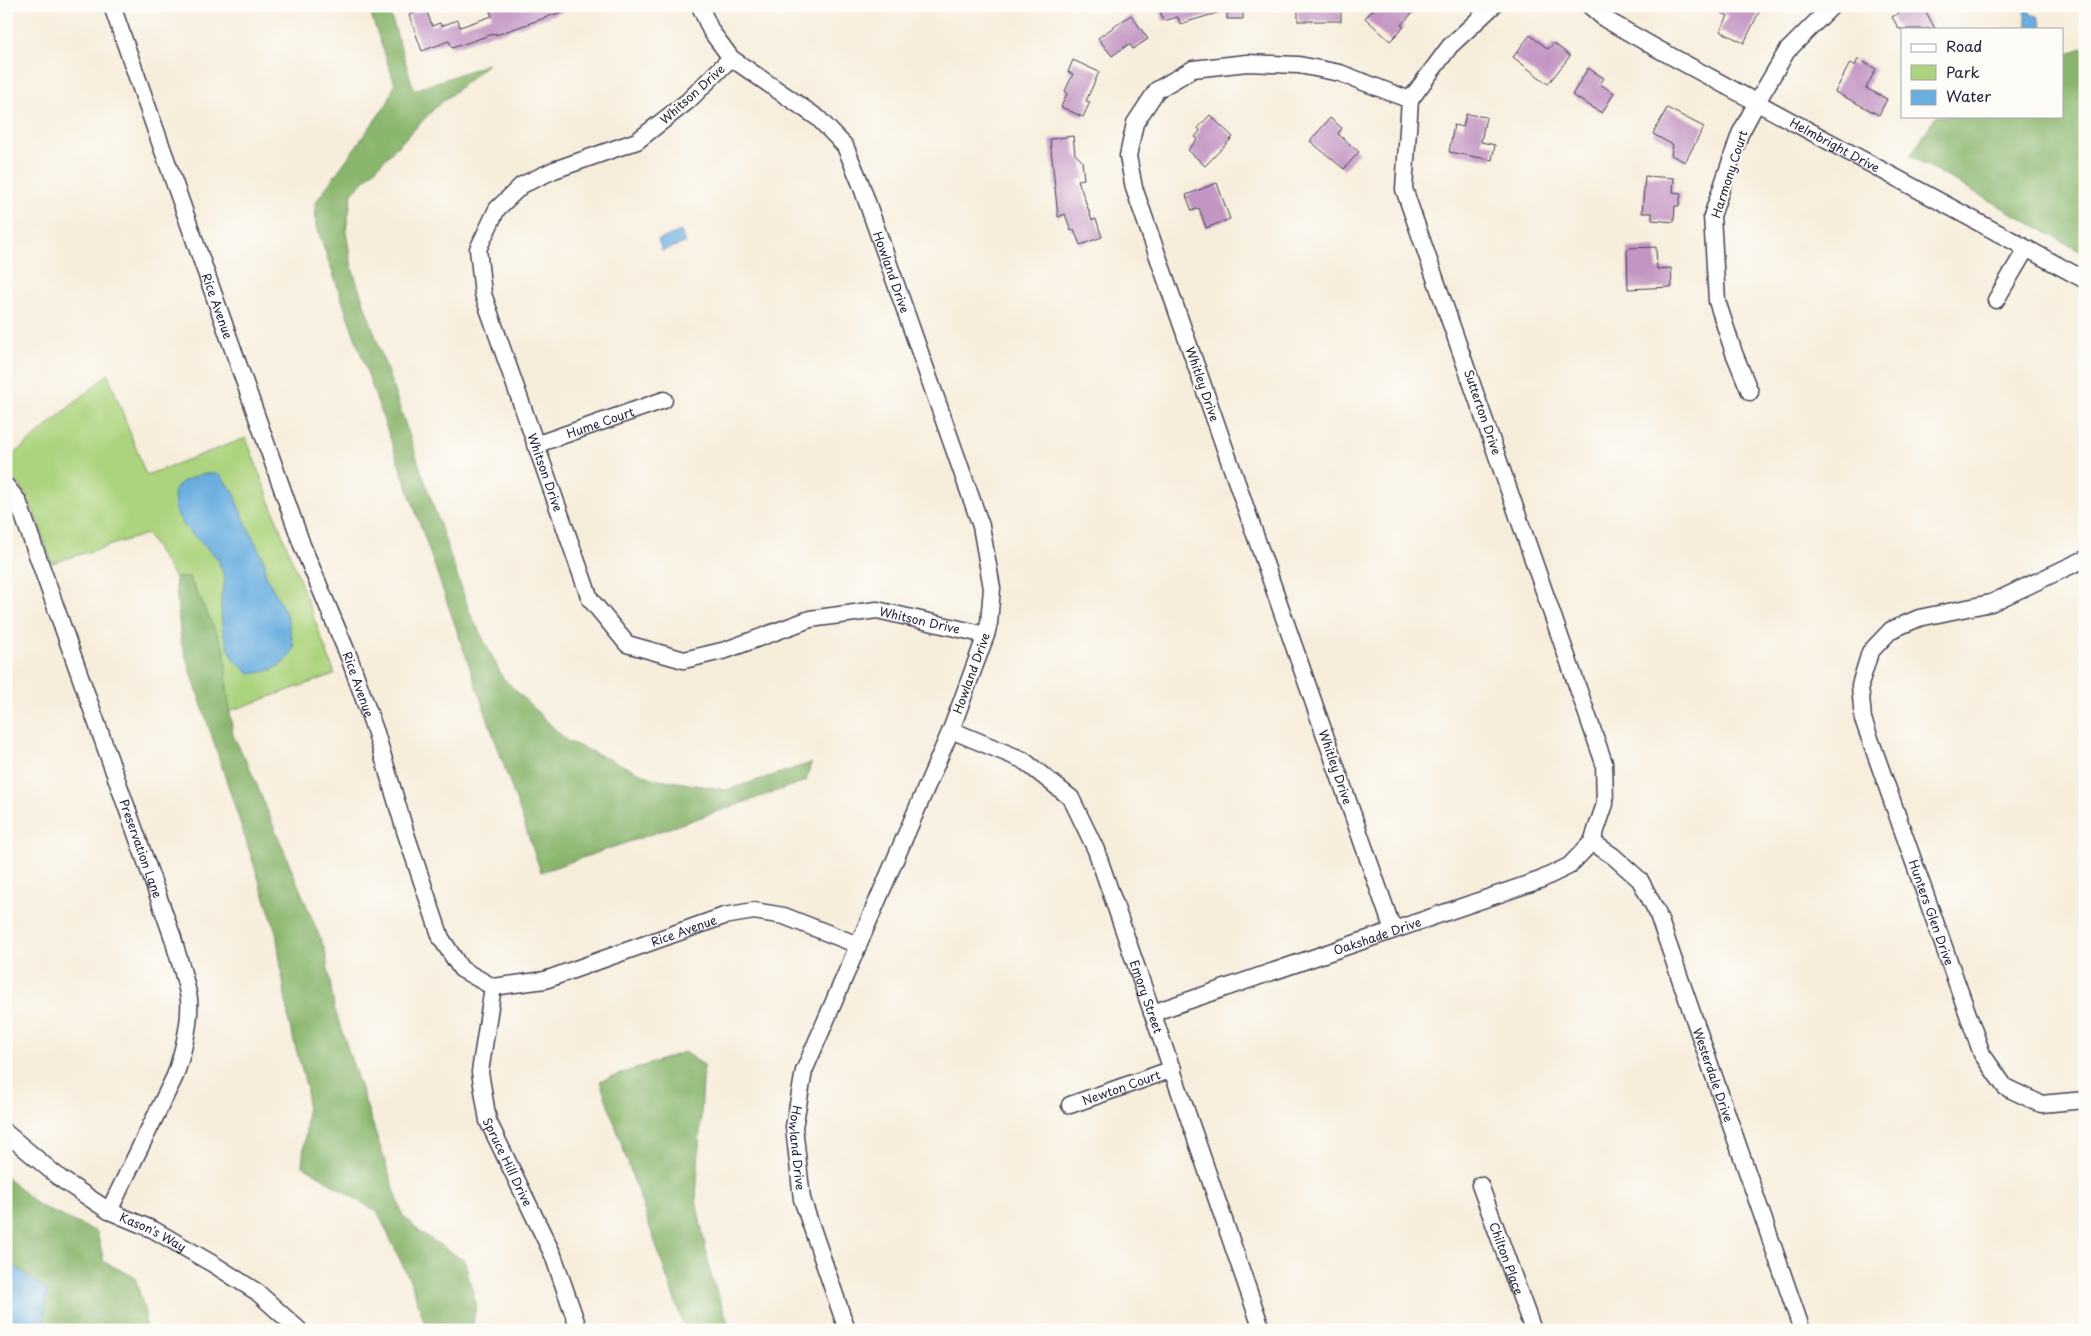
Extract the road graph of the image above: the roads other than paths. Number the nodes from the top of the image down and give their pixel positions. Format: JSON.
{"nodes":[{"id":1,"x":112,"y":6,"type":"edge"},
{"id":2,"x":700,"y":6,"type":"edge"},
{"id":3,"x":1493,"y":6,"type":"edge"},
{"id":4,"x":1590,"y":6,"type":"edge"},
{"id":5,"x":1832,"y":6,"type":"edge"},
{"id":6,"x":731,"y":58,"type":"junction"},
{"id":7,"x":1410,"y":100,"type":"junction"},
{"id":8,"x":1757,"y":102,"type":"junction"},
{"id":9,"x":2026,"y":248,"type":"junction"},
{"id":10,"x":2085,"y":280,"type":"edge"},
{"id":11,"x":1996,"y":300,"type":"dead end"},
{"id":12,"x":1750,"y":392,"type":"dead end"},
{"id":13,"x":664,"y":400,"type":"dead end"},
{"id":14,"x":535,"y":445,"type":"junction"},
{"id":15,"x":6,"y":486,"type":"edge"},
{"id":16,"x":2085,"y":559,"type":"edge"},
{"id":17,"x":986,"y":635,"type":"junction"},
{"id":18,"x":951,"y":730,"type":"junction"},
{"id":19,"x":1592,"y":842,"type":"junction"},
{"id":20,"x":1393,"y":930,"type":"junction"},
{"id":21,"x":858,"y":945,"type":"junction"},
{"id":22,"x":492,"y":987,"type":"junction"},
{"id":23,"x":1152,"y":1013,"type":"junction"},
{"id":24,"x":1173,"y":1069,"type":"junction"},
{"id":25,"x":2085,"y":1100,"type":"edge"},
{"id":26,"x":1070,"y":1106,"type":"dead end"},
{"id":27,"x":6,"y":1133,"type":"edge"},
{"id":28,"x":1480,"y":1185,"type":"dead end"},
{"id":29,"x":109,"y":1210,"type":"junction"},
{"id":30,"x":299,"y":1330,"type":"edge"},
{"id":31,"x":579,"y":1330,"type":"edge"},
{"id":32,"x":847,"y":1330,"type":"edge"},
{"id":33,"x":1262,"y":1330,"type":"edge"},
{"id":34,"x":1533,"y":1330,"type":"edge"},
{"id":35,"x":1802,"y":1330,"type":"edge"}],
"edges":[{"from":1,"to":22,"type":"street","name":"Rice Avenue"},
{"from":2,"to":6,"type":"street","name":"Howland Drive"},
{"from":3,"to":7,"type":"street"},
{"from":4,"to":8,"type":"street","name":"Helmbright Drive"},
{"from":5,"to":8,"type":"street","name":"Harmony Court"},
{"from":6,"to":14,"type":"street","name":"Whitson Drive"},
{"from":6,"to":17,"type":"street","name":"Howland Drive"},
{"from":7,"to":19,"type":"street","name":"Sutterton Drive"},
{"from":7,"to":20,"type":"street","name":"Whitley Drive"},
{"from":8,"to":9,"type":"street","name":"Helmbright Drive"},
{"from":8,"to":12,"type":"street","name":"Harmony Court"},
{"from":9,"to":10,"type":"street","name":"Helmbright Drive"},
{"from":9,"to":11,"type":"street"},
{"from":13,"to":14,"type":"street","name":"Hume Court"},
{"from":14,"to":17,"type":"street","name":"Whitson Drive"},
{"from":15,"to":29,"type":"street","name":"Preservation Lane"},
{"from":16,"to":25,"type":"street","name":"Hunters Glen Drive"},
{"from":17,"to":18,"type":"street","name":"Howland Drive"},
{"from":18,"to":21,"type":"street","name":"Howland Drive"},
{"from":18,"to":23,"type":"street","name":"Emory Street"},
{"from":19,"to":20,"type":"street","name":"Oakshade Drive"},
{"from":19,"to":35,"type":"street","name":"Westerdale Drive"},
{"from":20,"to":23,"type":"street","name":"Oakshade Drive"},
{"from":21,"to":22,"type":"street","name":"Rice Avenue"},
{"from":21,"to":32,"type":"street","name":"Howland Drive"},
{"from":22,"to":31,"type":"street","name":"Spruce Hill Drive"},
{"from":23,"to":24,"type":"street","name":"Emory Street"},
{"from":24,"to":26,"type":"street","name":"Newton Court"},
{"from":24,"to":33,"type":"street","name":"Emory Street"},
{"from":27,"to":29,"type":"street","name":"Kason's Way"},
{"from":28,"to":34,"type":"street","name":"Chilton Place"},
{"from":29,"to":30,"type":"street","name":"Kason's Way"}]}
